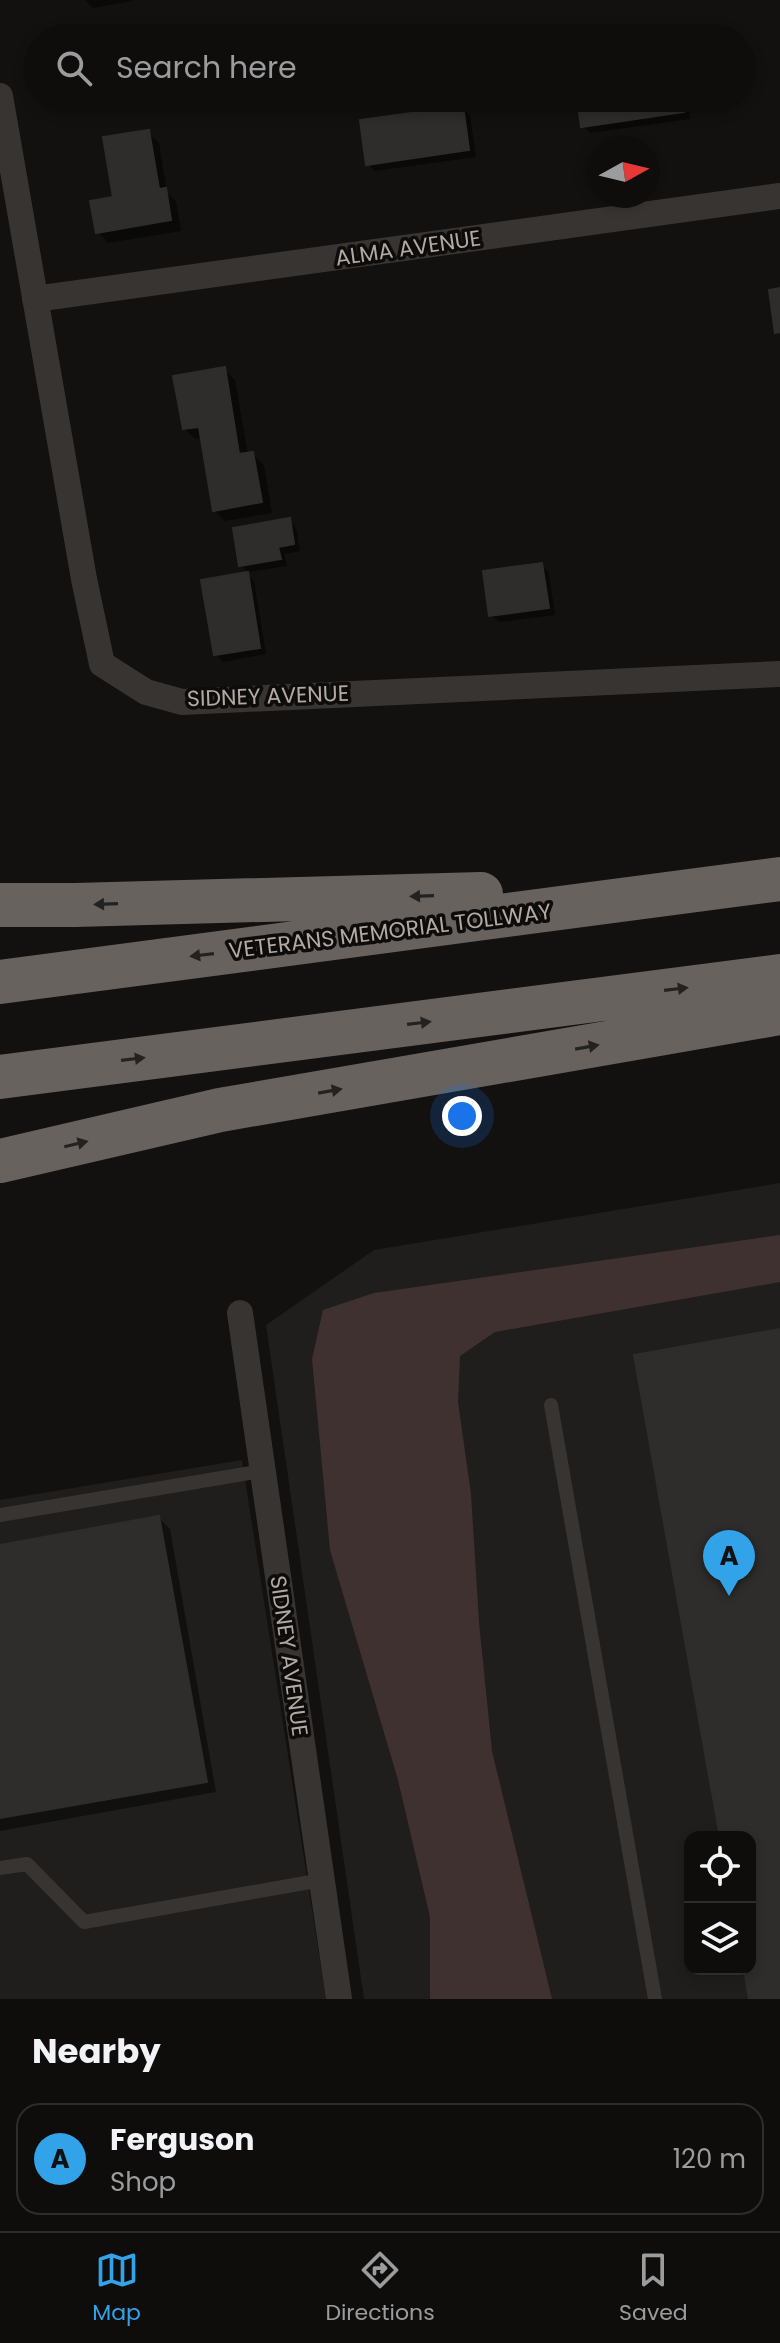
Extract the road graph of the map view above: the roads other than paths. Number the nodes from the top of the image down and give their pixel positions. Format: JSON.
{"nodes":[{"id":1,"x":0,"y":96,"type":"edge"},
{"id":2,"x":780,"y":196,"type":"edge"},
{"id":3,"x":35,"y":299,"type":"junction"},
{"id":4,"x":780,"y":674,"type":"edge"},
{"id":5,"x":780,"y":879,"type":"edge"},
{"id":6,"x":724,"y":887,"type":"junction"},
{"id":7,"x":0,"y":905,"type":"edge"},
{"id":8,"x":780,"y":976,"type":"edge"},
{"id":9,"x":0,"y":982,"type":"edge"},
{"id":10,"x":780,"y":1013,"type":"edge"},
{"id":11,"x":0,"y":1077,"type":"edge"},
{"id":12,"x":0,"y":1161,"type":"edge"},
{"id":13,"x":240,"y":1313,"type":"dead end"},
{"id":14,"x":551,"y":1405,"type":"dead end"},
{"id":15,"x":262,"y":1471,"type":"junction"},
{"id":16,"x":0,"y":1515,"type":"edge"},
{"id":17,"x":0,"y":1868,"type":"edge"},
{"id":18,"x":322,"y":1880,"type":"junction"},
{"id":19,"x":339,"y":1999,"type":"edge"},
{"id":20,"x":655,"y":1999,"type":"edge"}],
"edges":[{"from":1,"to":3,"type":"street","name":"SIDNEY AVENUE"},
{"from":2,"to":3,"type":"street","name":"ALMA AVENUE"},
{"from":3,"to":4,"type":"street","name":"SIDNEY AVENUE"},
{"from":5,"to":6,"type":"highway","name":"VETERANS MEMORIAL TOLLWAY"},
{"from":6,"to":7,"type":"highway","one_way":true},
{"from":6,"to":9,"type":"highway","name":"VETERANS MEMORIAL TOLLWAY","one_way":true},
{"from":11,"to":8,"type":"highway","one_way":true},
{"from":12,"to":10,"type":"highway","one_way":true},
{"from":13,"to":15,"type":"street","name":"SIDNEY AVENUE"},
{"from":14,"to":20,"type":"lane"},
{"from":15,"to":16,"type":"lane"},
{"from":15,"to":18,"type":"street","name":"SIDNEY AVENUE"},
{"from":17,"to":18,"type":"lane"},
{"from":18,"to":19,"type":"street","name":"SIDNEY AVENUE"}]}
